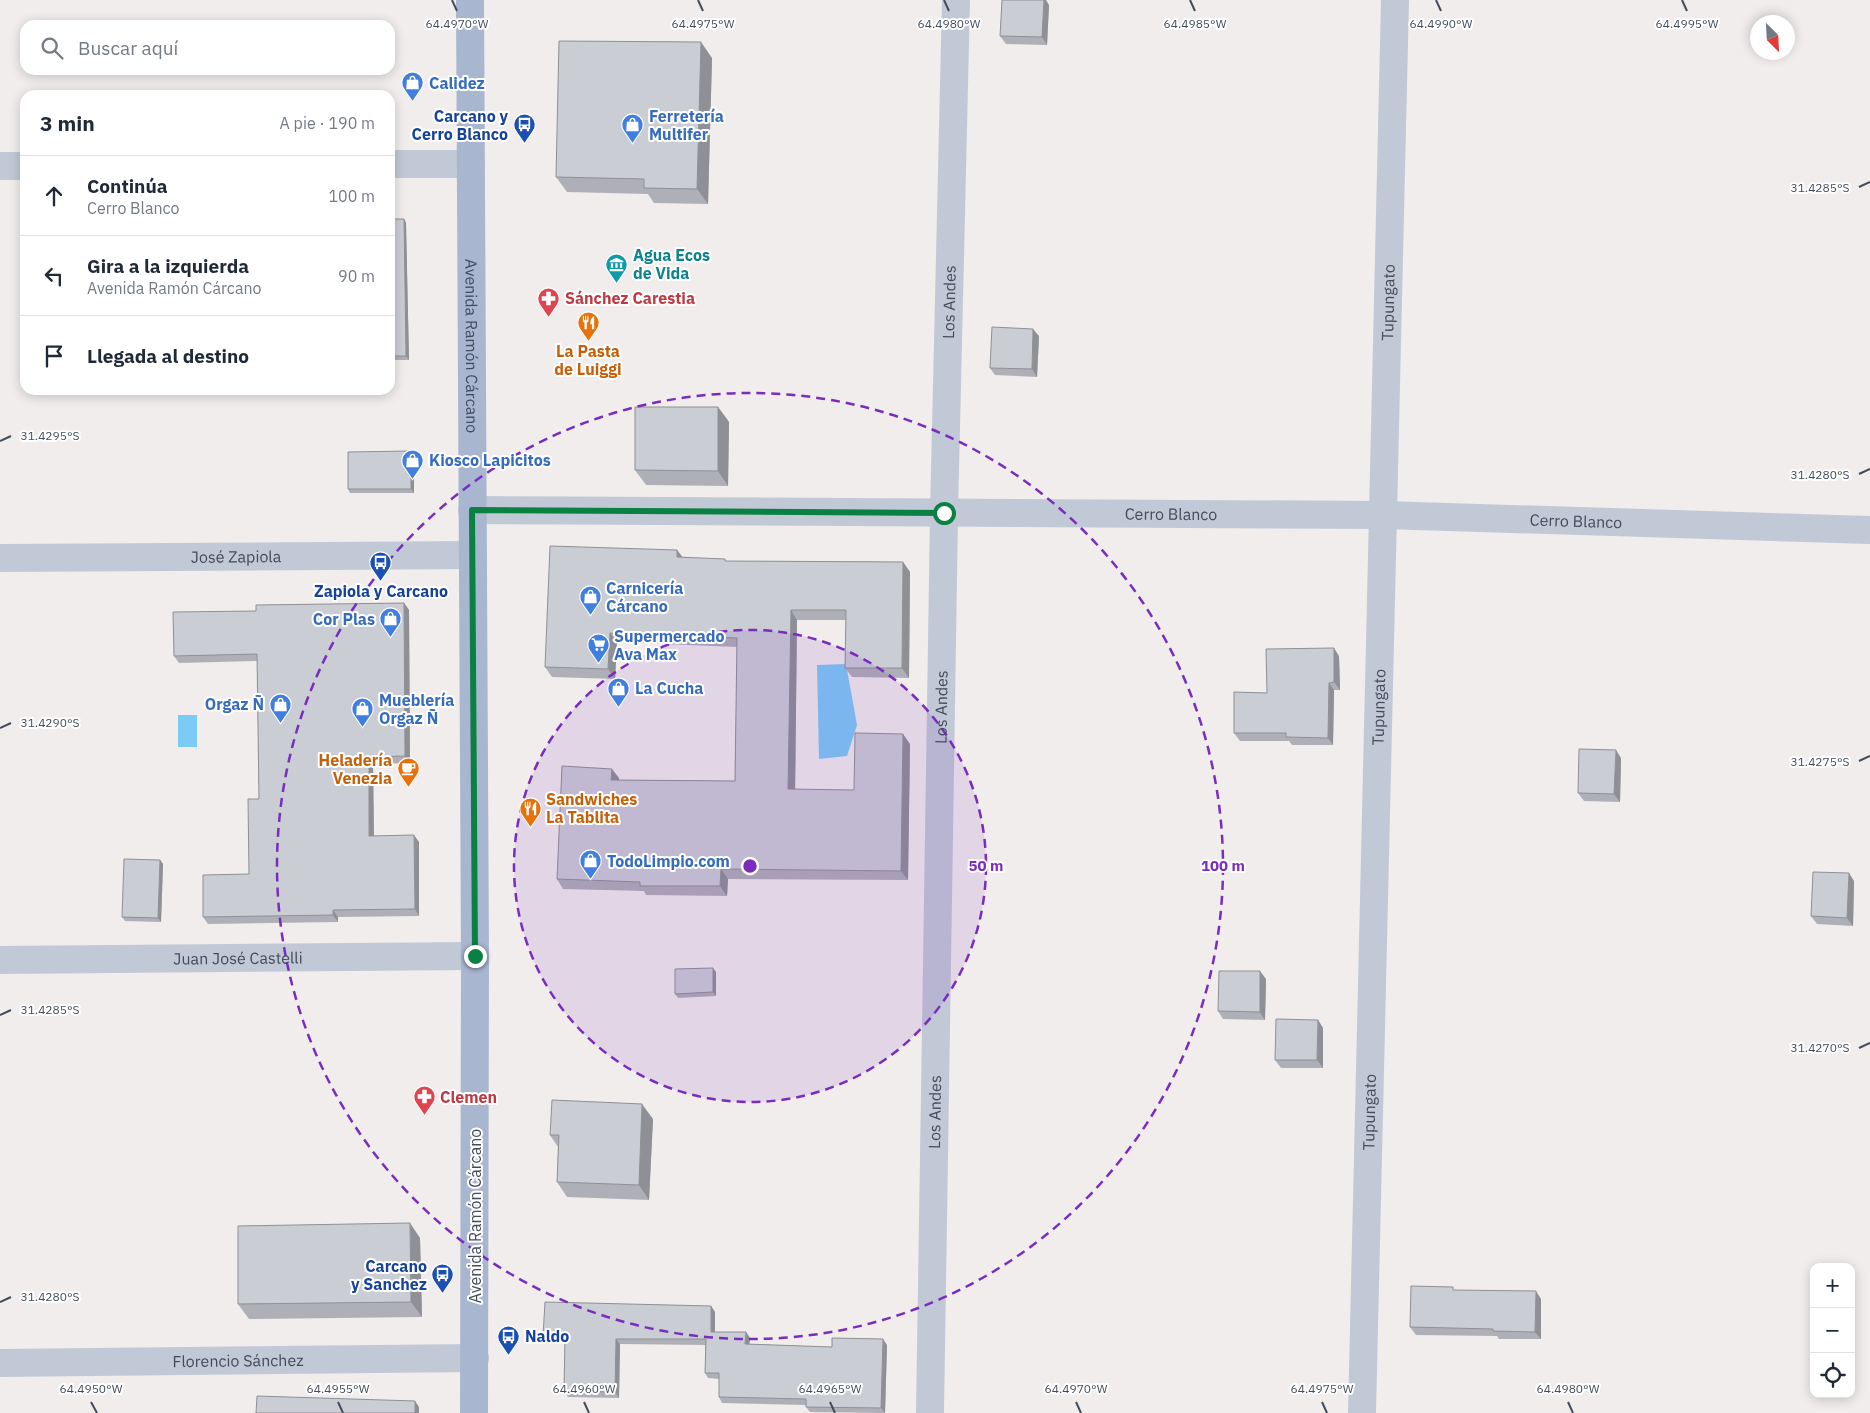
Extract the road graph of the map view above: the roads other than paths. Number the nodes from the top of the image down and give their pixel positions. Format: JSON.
{"nodes":[{"id":1,"x":470,"y":0,"type":"edge"},
{"id":2,"x":956,"y":0,"type":"edge"},
{"id":3,"x":1395,"y":0,"type":"edge"},
{"id":4,"x":395,"y":164,"type":"edge"},
{"id":5,"x":471,"y":164,"type":"junction"},
{"id":6,"x":0,"y":166,"type":"edge"},
{"id":7,"x":20,"y":166,"type":"edge"},
{"id":8,"x":472,"y":510,"type":"junction"},
{"id":9,"x":944,"y":513,"type":"junction"},
{"id":10,"x":1384,"y":515,"type":"junction"},
{"id":11,"x":1870,"y":530,"type":"edge"},
{"id":12,"x":472,"y":555,"type":"junction"},
{"id":13,"x":0,"y":558,"type":"edge"},
{"id":14,"x":475,"y":956,"type":"junction"},
{"id":15,"x":0,"y":960,"type":"edge"},
{"id":16,"x":475,"y":1358,"type":"junction"},
{"id":17,"x":0,"y":1363,"type":"edge"},
{"id":18,"x":474,"y":1413,"type":"edge"},
{"id":19,"x":930,"y":1413,"type":"edge"},
{"id":20,"x":1362,"y":1413,"type":"edge"}],
"edges":[{"from":1,"to":5,"type":"main road","name":"Avenida Ramón Cárcano"},
{"from":2,"to":9,"type":"street","name":"Los Andes"},
{"from":3,"to":10,"type":"street","name":"Tupungato"},
{"from":4,"to":5,"type":"street"},
{"from":5,"to":8,"type":"main road","name":"Avenida Ramón Cárcano"},
{"from":6,"to":7,"type":"street"},
{"from":8,"to":9,"type":"street","name":"Cerro Blanco"},
{"from":8,"to":12,"type":"main road","name":"Avenida Ramón Cárcano"},
{"from":9,"to":10,"type":"street","name":"Cerro Blanco"},
{"from":9,"to":19,"type":"street","name":"Los Andes"},
{"from":10,"to":11,"type":"street","name":"Cerro Blanco"},
{"from":10,"to":20,"type":"street","name":"Tupungato"},
{"from":12,"to":13,"type":"street","name":"José Zapiola"},
{"from":12,"to":14,"type":"main road","name":"Avenida Ramón Cárcano"},
{"from":14,"to":15,"type":"street","name":"Juan José Castelli"},
{"from":14,"to":16,"type":"main road","name":"Avenida Ramón Cárcano"},
{"from":16,"to":17,"type":"street","name":"Florencio Sánchez"},
{"from":16,"to":18,"type":"main road","name":"Avenida Ramón Cárcano"}]}
